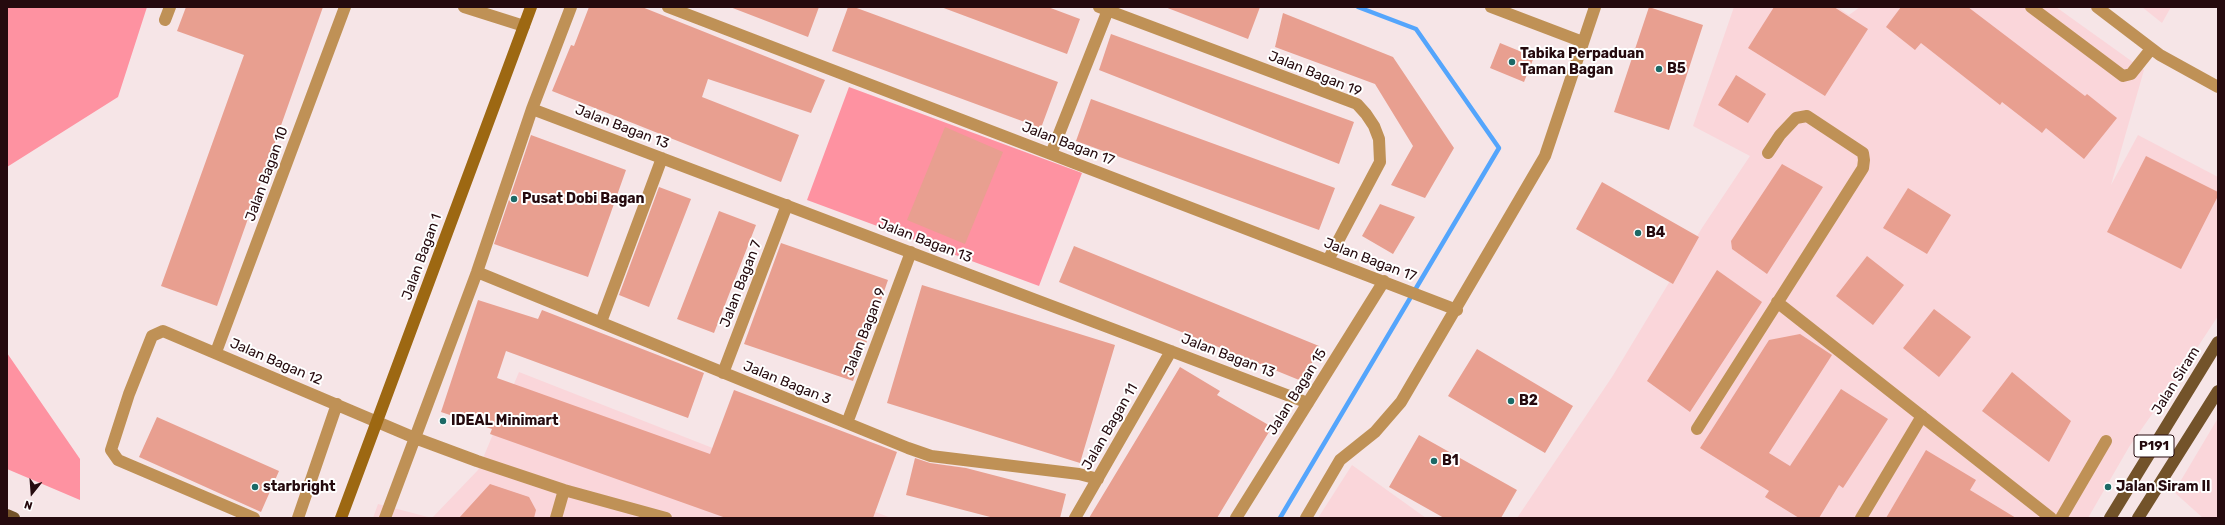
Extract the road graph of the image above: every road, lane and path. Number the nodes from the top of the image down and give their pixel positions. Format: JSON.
{"nodes":[{"id":1,"x":170,"y":7,"type":"edge"},
{"id":2,"x":345,"y":7,"type":"edge"},
{"id":3,"x":464,"y":7,"type":"edge"},
{"id":4,"x":531,"y":7,"type":"edge"},
{"id":5,"x":571,"y":7,"type":"edge"},
{"id":6,"x":668,"y":7,"type":"edge"},
{"id":7,"x":1491,"y":7,"type":"edge"},
{"id":8,"x":1595,"y":7,"type":"edge"},
{"id":9,"x":2031,"y":7,"type":"edge"},
{"id":10,"x":2097,"y":7,"type":"edge"},
{"id":11,"x":1104,"y":9,"type":"edge"},
{"id":12,"x":165,"y":20,"type":"dead end"},
{"id":13,"x":524,"y":26,"type":"junction"},
{"id":14,"x":1583,"y":42,"type":"junction"},
{"id":15,"x":2151,"y":49,"type":"junction"},
{"id":16,"x":2218,"y":87,"type":"edge"},
{"id":17,"x":532,"y":109,"type":"junction"},
{"id":18,"x":1768,"y":153,"type":"dead end"},
{"id":19,"x":1051,"y":154,"type":"junction"},
{"id":20,"x":662,"y":158,"type":"junction"},
{"id":21,"x":787,"y":205,"type":"junction"},
{"id":22,"x":911,"y":252,"type":"junction"},
{"id":23,"x":1328,"y":260,"type":"junction"},
{"id":24,"x":477,"y":272,"type":"junction"},
{"id":25,"x":1384,"y":282,"type":"junction"},
{"id":26,"x":1777,"y":302,"type":"junction"},
{"id":27,"x":1457,"y":310,"type":"junction"},
{"id":28,"x":601,"y":322,"type":"junction"},
{"id":29,"x":2218,"y":342,"type":"edge"},
{"id":30,"x":1171,"y":351,"type":"junction"},
{"id":31,"x":216,"y":352,"type":"junction"},
{"id":32,"x":723,"y":373,"type":"junction"},
{"id":33,"x":2218,"y":391,"type":"edge"},
{"id":34,"x":1308,"y":402,"type":"junction"},
{"id":35,"x":337,"y":404,"type":"junction"},
{"id":36,"x":1922,"y":416,"type":"junction"},
{"id":37,"x":376,"y":422,"type":"junction"},
{"id":38,"x":847,"y":423,"type":"junction"},
{"id":39,"x":1697,"y":429,"type":"dead end"},
{"id":40,"x":415,"y":438,"type":"junction"},
{"id":41,"x":2106,"y":441,"type":"dead end"},
{"id":42,"x":1098,"y":479,"type":"junction"},
{"id":43,"x":564,"y":490,"type":"junction"},
{"id":44,"x":7,"y":515,"type":"edge"},
{"id":45,"x":14,"y":518,"type":"edge"},
{"id":46,"x":254,"y":518,"type":"edge"},
{"id":47,"x":298,"y":518,"type":"edge"},
{"id":48,"x":341,"y":518,"type":"edge"},
{"id":49,"x":385,"y":518,"type":"edge"},
{"id":50,"x":556,"y":518,"type":"edge"},
{"id":51,"x":666,"y":518,"type":"edge"},
{"id":52,"x":1075,"y":518,"type":"edge"},
{"id":53,"x":1236,"y":518,"type":"edge"},
{"id":54,"x":1306,"y":518,"type":"edge"},
{"id":55,"x":1861,"y":518,"type":"edge"},
{"id":56,"x":2051,"y":518,"type":"edge"},
{"id":57,"x":2061,"y":518,"type":"edge"},
{"id":58,"x":2110,"y":518,"type":"edge"},
{"id":59,"x":2138,"y":518,"type":"edge"}],
"edges":[{"from":1,"to":12,"type":"street"},
{"from":2,"to":31,"type":"street","name":"Jalan Bagan 10"},
{"from":3,"to":13,"type":"street"},
{"from":4,"to":13,"type":"street","name":"Jalan Bagan 1"},
{"from":5,"to":17,"type":"street"},
{"from":6,"to":19,"type":"street","name":"Jalan Bagan 17"},
{"from":7,"to":14,"type":"street"},
{"from":8,"to":14,"type":"street"},
{"from":9,"to":15,"type":"street"},
{"from":10,"to":15,"type":"street"},
{"from":11,"to":19,"type":"street"},
{"from":11,"to":23,"type":"street","name":"Jalan Bagan 19"},
{"from":13,"to":37,"type":"street","name":"Jalan Bagan 1"},
{"from":14,"to":27,"type":"street"},
{"from":15,"to":16,"type":"street"},
{"from":17,"to":20,"type":"street","name":"Jalan Bagan 13"},
{"from":17,"to":24,"type":"street"},
{"from":18,"to":26,"type":"street"},
{"from":19,"to":23,"type":"street","name":"Jalan Bagan 17"},
{"from":20,"to":21,"type":"street","name":"Jalan Bagan 13"},
{"from":20,"to":28,"type":"street"},
{"from":21,"to":22,"type":"street","name":"Jalan Bagan 13"},
{"from":21,"to":32,"type":"street","name":"Jalan Bagan 7"},
{"from":22,"to":30,"type":"street","name":"Jalan Bagan 13"},
{"from":22,"to":38,"type":"street","name":"Jalan Bagan 9"},
{"from":23,"to":25,"type":"street","name":"Jalan Bagan 17"},
{"from":24,"to":28,"type":"street","name":"Jalan Bagan 3"},
{"from":24,"to":40,"type":"street"},
{"from":25,"to":27,"type":"street","name":"Jalan Bagan 17"},
{"from":25,"to":34,"type":"street","name":"Jalan Bagan 15"},
{"from":26,"to":36,"type":"street"},
{"from":26,"to":39,"type":"street"},
{"from":27,"to":54,"type":"street"},
{"from":28,"to":32,"type":"street","name":"Jalan Bagan 3"},
{"from":29,"to":58,"type":"main road","name":"Jalan Siram","number":"P191"},
{"from":30,"to":34,"type":"street","name":"Jalan Bagan 13"},
{"from":30,"to":42,"type":"street","name":"Jalan Bagan 11"},
{"from":31,"to":35,"type":"street","name":"Jalan Bagan 12"},
{"from":31,"to":46,"type":"street","name":"Jalan Bagan 12"},
{"from":32,"to":38,"type":"street","name":"Jalan Bagan 3"},
{"from":33,"to":59,"type":"main road","number":"P191"},
{"from":34,"to":53,"type":"street","name":"Jalan Bagan 15"},
{"from":35,"to":37,"type":"street","name":"Jalan Bagan 12"},
{"from":35,"to":47,"type":"street"},
{"from":36,"to":55,"type":"street"},
{"from":36,"to":56,"type":"street"},
{"from":37,"to":40,"type":"street","name":"Jalan Bagan 12"},
{"from":37,"to":48,"type":"street","name":"Jalan Bagan 1"},
{"from":38,"to":42,"type":"street","name":"Jalan Bagan 3"},
{"from":40,"to":43,"type":"street","name":"Jalan Bagan 12"},
{"from":40,"to":49,"type":"street"},
{"from":41,"to":57,"type":"street"},
{"from":42,"to":52,"type":"street","name":"Jalan Bagan 11"},
{"from":43,"to":50,"type":"street"},
{"from":43,"to":51,"type":"street","name":"Jalan Bagan 12"},
{"from":44,"to":45,"type":"main road"}]}
